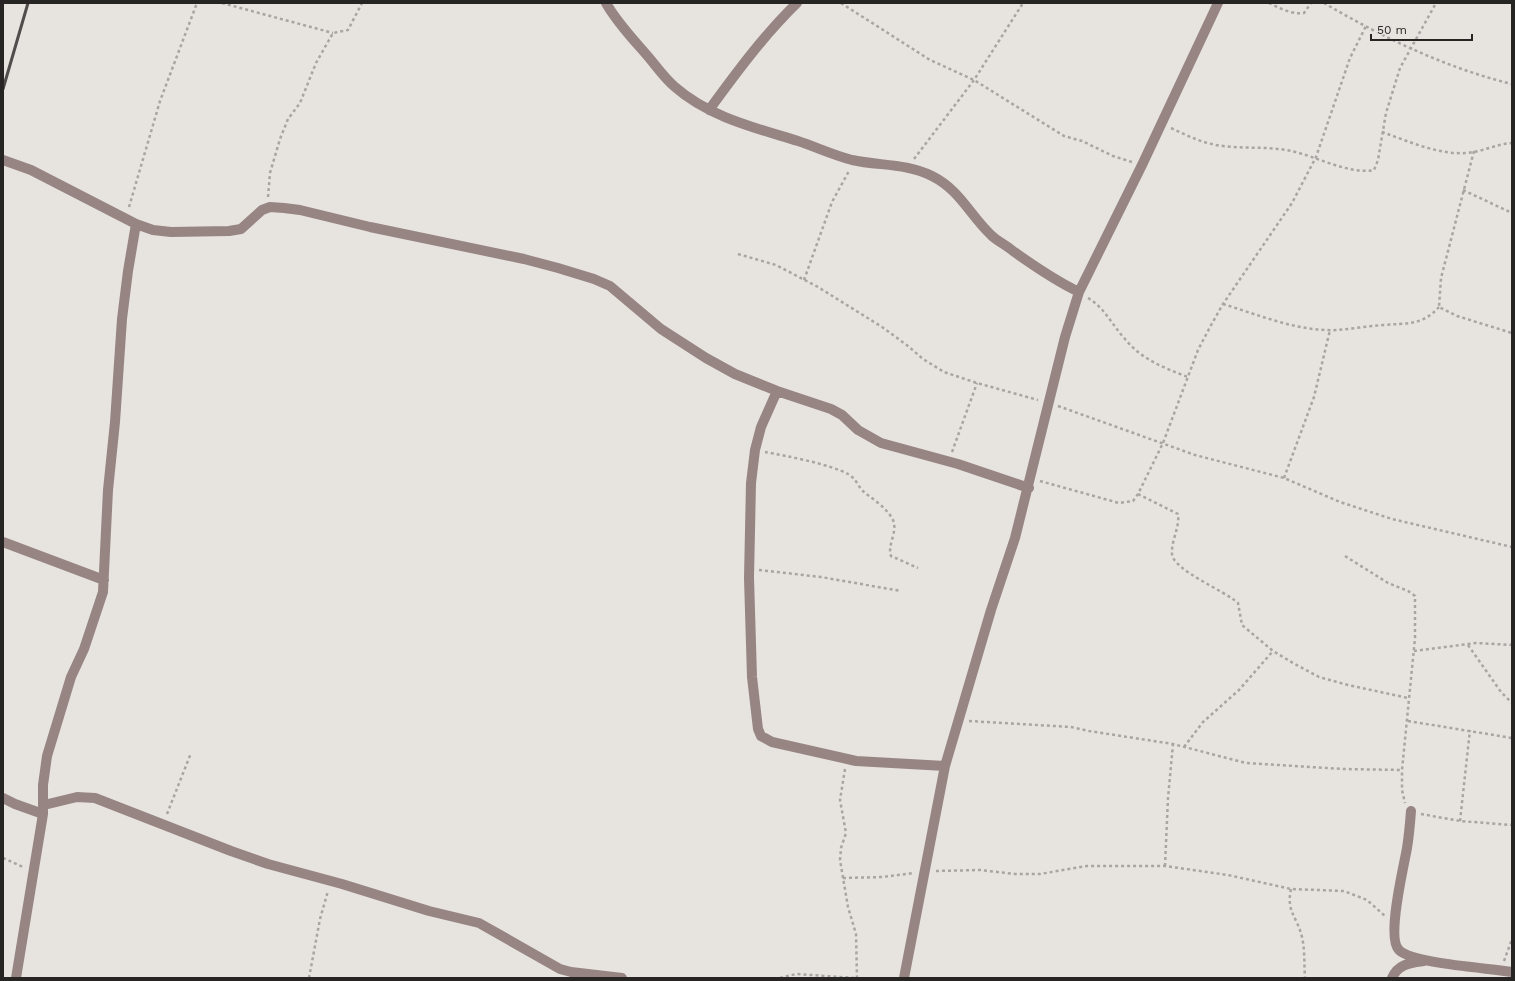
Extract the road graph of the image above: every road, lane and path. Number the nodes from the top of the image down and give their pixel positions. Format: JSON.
{"nodes":[{"id":1,"x":197,"y":3,"type":"edge"},
{"id":2,"x":222,"y":3,"type":"edge"},
{"id":3,"x":362,"y":3,"type":"edge"},
{"id":4,"x":606,"y":3,"type":"edge"},
{"id":5,"x":797,"y":3,"type":"edge"},
{"id":6,"x":841,"y":3,"type":"edge"},
{"id":7,"x":1023,"y":3,"type":"edge"},
{"id":8,"x":1218,"y":3,"type":"edge"},
{"id":9,"x":1270,"y":3,"type":"edge"},
{"id":10,"x":1311,"y":3,"type":"edge"},
{"id":11,"x":1324,"y":3,"type":"edge"},
{"id":12,"x":1436,"y":3,"type":"edge"},
{"id":13,"x":1366,"y":26,"type":"junction"},
{"id":14,"x":333,"y":33,"type":"junction"},
{"id":15,"x":1411,"y":48,"type":"junction"},
{"id":16,"x":974,"y":80,"type":"junction"},
{"id":17,"x":1512,"y":84,"type":"edge"},
{"id":18,"x":709,"y":110,"type":"junction"},
{"id":19,"x":1161,"y":124,"type":"junction"},
{"id":20,"x":1382,"y":132,"type":"junction"},
{"id":21,"x":1512,"y":143,"type":"edge"},
{"id":22,"x":1474,"y":151,"type":"junction"},
{"id":23,"x":1316,"y":157,"type":"junction"},
{"id":24,"x":3,"y":160,"type":"edge"},
{"id":25,"x":855,"y":160,"type":"junction"},
{"id":26,"x":1142,"y":164,"type":"junction"},
{"id":27,"x":908,"y":168,"type":"junction"},
{"id":28,"x":1463,"y":190,"type":"junction"},
{"id":29,"x":267,"y":208,"type":"junction"},
{"id":30,"x":1512,"y":213,"type":"edge"},
{"id":31,"x":125,"y":218,"type":"junction"},
{"id":32,"x":136,"y":224,"type":"junction"},
{"id":33,"x":738,"y":254,"type":"dead end"},
{"id":34,"x":804,"y":280,"type":"junction"},
{"id":35,"x":1079,"y":292,"type":"junction"},
{"id":36,"x":1223,"y":304,"type":"junction"},
{"id":37,"x":1439,"y":307,"type":"junction"},
{"id":38,"x":1330,"y":330,"type":"junction"},
{"id":39,"x":1512,"y":334,"type":"edge"},
{"id":40,"x":1188,"y":377,"type":"junction"},
{"id":41,"x":977,"y":383,"type":"junction"},
{"id":42,"x":777,"y":391,"type":"junction"},
{"id":43,"x":1049,"y":403,"type":"junction"},
{"id":44,"x":1163,"y":442,"type":"junction"},
{"id":45,"x":755,"y":450,"type":"junction"},
{"id":46,"x":949,"y":462,"type":"junction"},
{"id":47,"x":1284,"y":478,"type":"junction"},
{"id":48,"x":1030,"y":483,"type":"junction"},
{"id":49,"x":1138,"y":494,"type":"junction"},
{"id":50,"x":3,"y":542,"type":"edge"},
{"id":51,"x":1512,"y":547,"type":"edge"},
{"id":52,"x":1345,"y":556,"type":"dead end"},
{"id":53,"x":749,"y":568,"type":"junction"},
{"id":54,"x":918,"y":568,"type":"dead end"},
{"id":55,"x":104,"y":580,"type":"junction"},
{"id":56,"x":901,"y":591,"type":"dead end"},
{"id":57,"x":1468,"y":645,"type":"junction"},
{"id":58,"x":1512,"y":646,"type":"edge"},
{"id":59,"x":1273,"y":651,"type":"junction"},
{"id":60,"x":1414,"y":651,"type":"junction"},
{"id":61,"x":1408,"y":698,"type":"junction"},
{"id":62,"x":1512,"y":703,"type":"edge"},
{"id":63,"x":957,"y":720,"type":"junction"},
{"id":64,"x":1408,"y":721,"type":"junction"},
{"id":65,"x":1470,"y":730,"type":"junction"},
{"id":66,"x":1512,"y":738,"type":"edge"},
{"id":67,"x":1173,"y":744,"type":"junction"},
{"id":68,"x":1184,"y":747,"type":"junction"},
{"id":69,"x":191,"y":753,"type":"dead end"},
{"id":70,"x":846,"y":759,"type":"junction"},
{"id":71,"x":945,"y":766,"type":"junction"},
{"id":72,"x":1402,"y":770,"type":"junction"},
{"id":73,"x":3,"y":798,"type":"edge"},
{"id":74,"x":44,"y":810,"type":"junction"},
{"id":75,"x":1411,"y":811,"type":"junction"},
{"id":76,"x":1460,"y":821,"type":"junction"},
{"id":77,"x":163,"y":824,"type":"junction"},
{"id":78,"x":1512,"y":826,"type":"edge"},
{"id":79,"x":3,"y":858,"type":"edge"},
{"id":80,"x":1165,"y":866,"type":"junction"},
{"id":81,"x":33,"y":871,"type":"junction"},
{"id":82,"x":925,"y":871,"type":"junction"},
{"id":83,"x":843,"y":878,"type":"junction"},
{"id":84,"x":331,"y":881,"type":"junction"},
{"id":85,"x":1291,"y":889,"type":"junction"},
{"id":86,"x":1395,"y":923,"type":"junction"},
{"id":87,"x":1512,"y":938,"type":"edge"},
{"id":88,"x":1426,"y":960,"type":"junction"},
{"id":89,"x":1501,"y":970,"type":"junction"},
{"id":90,"x":1512,"y":972,"type":"edge"},
{"id":91,"x":16,"y":978,"type":"edge"},
{"id":92,"x":309,"y":978,"type":"edge"},
{"id":93,"x":622,"y":978,"type":"edge"},
{"id":94,"x":780,"y":978,"type":"edge"},
{"id":95,"x":856,"y":978,"type":"edge"},
{"id":96,"x":904,"y":978,"type":"edge"},
{"id":97,"x":1305,"y":978,"type":"edge"},
{"id":98,"x":1392,"y":978,"type":"edge"}],
"edges":[{"from":1,"to":31,"type":"path"},
{"from":2,"to":14,"type":"path"},
{"from":3,"to":14,"type":"path"},
{"from":4,"to":18,"type":"street"},
{"from":5,"to":18,"type":"street"},
{"from":6,"to":16,"type":"path"},
{"from":7,"to":16,"type":"path"},
{"from":8,"to":19,"type":"street"},
{"from":9,"to":10,"type":"path"},
{"from":11,"to":13,"type":"path"},
{"from":12,"to":15,"type":"path"},
{"from":13,"to":15,"type":"path"},
{"from":13,"to":23,"type":"path"},
{"from":14,"to":29,"type":"path"},
{"from":15,"to":17,"type":"path"},
{"from":15,"to":20,"type":"path"},
{"from":16,"to":26,"type":"path"},
{"from":16,"to":27,"type":"path"},
{"from":18,"to":25,"type":"street"},
{"from":19,"to":23,"type":"path"},
{"from":19,"to":26,"type":"street"},
{"from":20,"to":22,"type":"path"},
{"from":20,"to":23,"type":"path"},
{"from":21,"to":22,"type":"path"},
{"from":22,"to":28,"type":"path"},
{"from":23,"to":36,"type":"path"},
{"from":24,"to":31,"type":"street"},
{"from":25,"to":27,"type":"street"},
{"from":25,"to":34,"type":"path"},
{"from":26,"to":35,"type":"street"},
{"from":27,"to":35,"type":"street"},
{"from":28,"to":30,"type":"path"},
{"from":28,"to":37,"type":"path"},
{"from":29,"to":32,"type":"street"},
{"from":29,"to":42,"type":"street"},
{"from":31,"to":32,"type":"street"},
{"from":32,"to":55,"type":"street"},
{"from":33,"to":34,"type":"path"},
{"from":34,"to":41,"type":"path"},
{"from":35,"to":40,"type":"path"},
{"from":35,"to":43,"type":"street"},
{"from":36,"to":38,"type":"path"},
{"from":36,"to":40,"type":"path"},
{"from":37,"to":38,"type":"path"},
{"from":37,"to":39,"type":"path"},
{"from":38,"to":47,"type":"path"},
{"from":40,"to":44,"type":"path"},
{"from":41,"to":43,"type":"path"},
{"from":41,"to":46,"type":"path"},
{"from":42,"to":45,"type":"street"},
{"from":42,"to":46,"type":"street"},
{"from":43,"to":44,"type":"path"},
{"from":43,"to":48,"type":"street"},
{"from":44,"to":47,"type":"path"},
{"from":44,"to":49,"type":"path"},
{"from":45,"to":53,"type":"street"},
{"from":45,"to":54,"type":"path"},
{"from":46,"to":48,"type":"street"},
{"from":47,"to":51,"type":"path"},
{"from":48,"to":49,"type":"path"},
{"from":48,"to":63,"type":"street"},
{"from":49,"to":59,"type":"path"},
{"from":50,"to":55,"type":"street"},
{"from":52,"to":60,"type":"path"},
{"from":53,"to":56,"type":"path"},
{"from":53,"to":70,"type":"street"},
{"from":55,"to":74,"type":"street"},
{"from":57,"to":58,"type":"path"},
{"from":57,"to":60,"type":"path"},
{"from":57,"to":62,"type":"path"},
{"from":59,"to":61,"type":"path"},
{"from":59,"to":68,"type":"path"},
{"from":60,"to":61,"type":"path"},
{"from":61,"to":64,"type":"path"},
{"from":63,"to":67,"type":"path"},
{"from":63,"to":71,"type":"street"},
{"from":64,"to":65,"type":"path"},
{"from":64,"to":72,"type":"path"},
{"from":65,"to":66,"type":"path"},
{"from":65,"to":76,"type":"path"},
{"from":67,"to":68,"type":"path"},
{"from":67,"to":80,"type":"path"},
{"from":68,"to":72,"type":"path"},
{"from":69,"to":77,"type":"path"},
{"from":70,"to":71,"type":"street"},
{"from":70,"to":83,"type":"path"},
{"from":71,"to":82,"type":"street"},
{"from":72,"to":75,"type":"path"},
{"from":73,"to":74,"type":"street"},
{"from":74,"to":77,"type":"street"},
{"from":74,"to":81,"type":"street"},
{"from":75,"to":76,"type":"path"},
{"from":75,"to":86,"type":"street"},
{"from":76,"to":78,"type":"path"},
{"from":77,"to":84,"type":"street"},
{"from":79,"to":81,"type":"path"},
{"from":80,"to":82,"type":"path"},
{"from":80,"to":85,"type":"path"},
{"from":81,"to":91,"type":"street"},
{"from":82,"to":83,"type":"path"},
{"from":82,"to":96,"type":"street"},
{"from":83,"to":95,"type":"path"},
{"from":84,"to":92,"type":"path"},
{"from":84,"to":93,"type":"street"},
{"from":85,"to":86,"type":"path"},
{"from":85,"to":97,"type":"path"},
{"from":86,"to":88,"type":"street"},
{"from":87,"to":89,"type":"path"},
{"from":88,"to":89,"type":"street"},
{"from":88,"to":98,"type":"street"},
{"from":89,"to":90,"type":"street"},
{"from":94,"to":95,"type":"path"}]}
